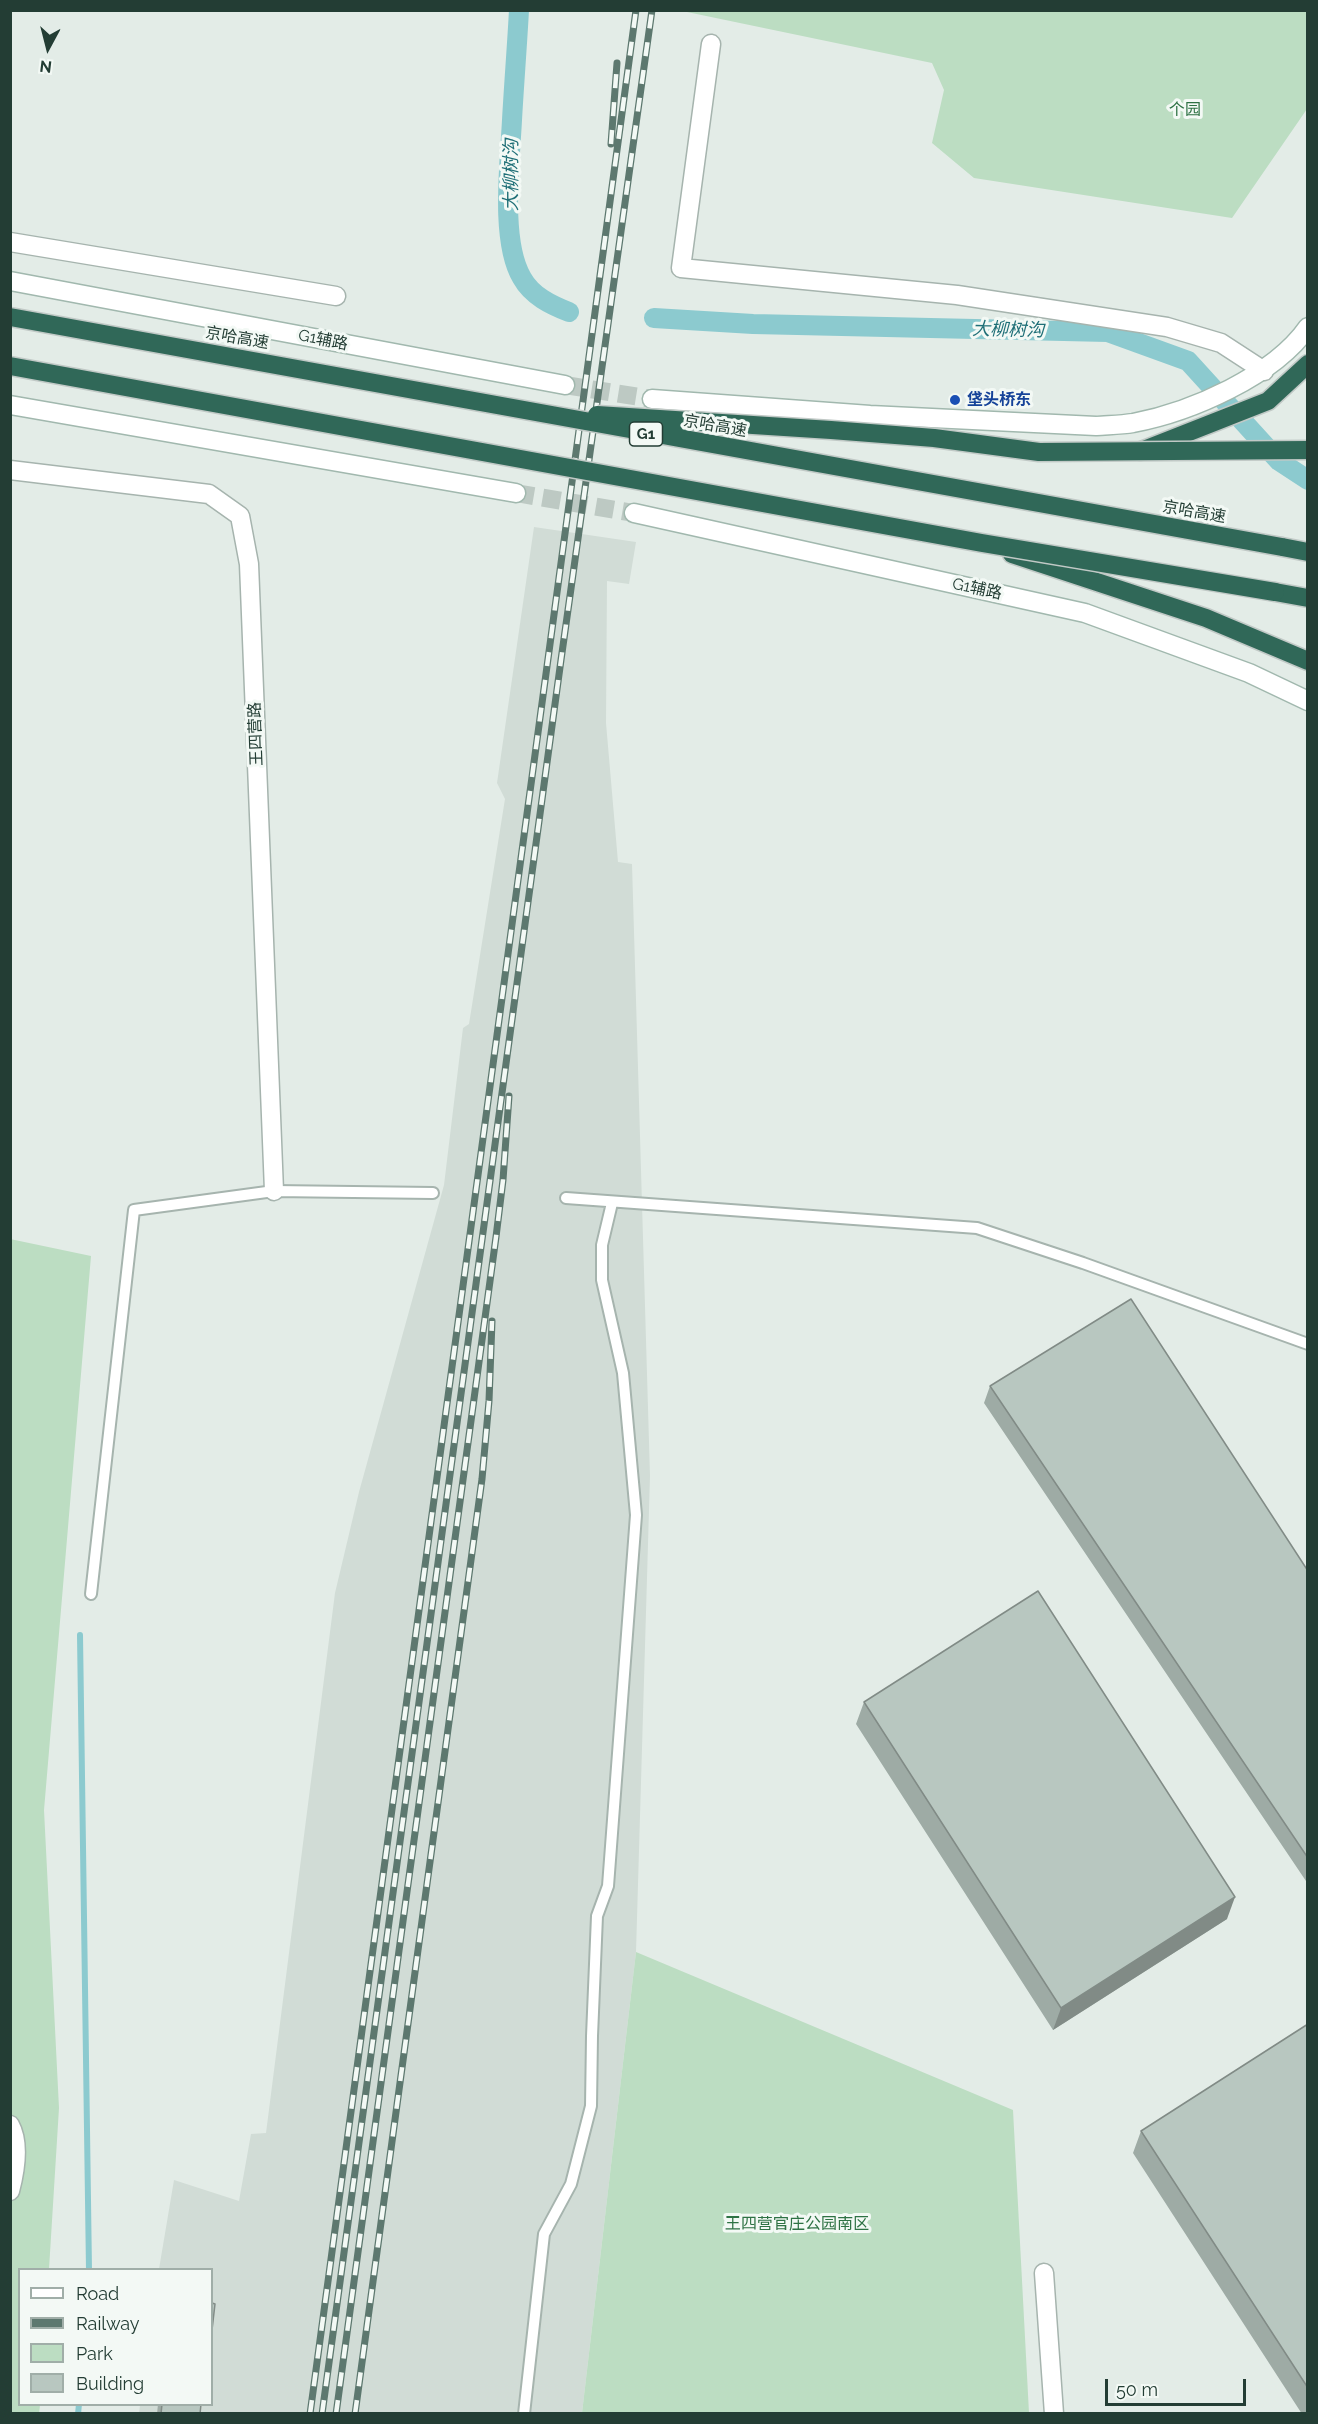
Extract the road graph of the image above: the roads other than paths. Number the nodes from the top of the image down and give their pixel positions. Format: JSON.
{"nodes":[{"id":1,"x":711,"y":44,"type":"dead end"},
{"id":2,"x":10,"y":242,"type":"edge"},
{"id":3,"x":10,"y":280,"type":"edge"},
{"id":4,"x":336,"y":296,"type":"dead end"},
{"id":5,"x":10,"y":317,"type":"edge"},
{"id":6,"x":1308,"y":327,"type":"edge"},
{"id":7,"x":1308,"y":364,"type":"edge"},
{"id":8,"x":10,"y":366,"type":"edge"},
{"id":9,"x":1264,"y":371,"type":"junction"},
{"id":10,"x":565,"y":385,"type":"tunnel mouth"},
{"id":11,"x":652,"y":399,"type":"tunnel mouth"},
{"id":12,"x":10,"y":405,"type":"edge"},
{"id":13,"x":525,"y":410,"type":"junction"},
{"id":14,"x":1308,"y":450,"type":"edge"},
{"id":15,"x":1140,"y":452,"type":"junction"},
{"id":16,"x":10,"y":470,"type":"edge"},
{"id":17,"x":516,"y":493,"type":"tunnel mouth"},
{"id":18,"x":634,"y":513,"type":"tunnel mouth"},
{"id":19,"x":982,"y":543,"type":"junction"},
{"id":20,"x":1308,"y":552,"type":"edge"},
{"id":21,"x":1308,"y":598,"type":"edge"},
{"id":22,"x":1308,"y":661,"type":"edge"},
{"id":23,"x":1308,"y":701,"type":"edge"},
{"id":24,"x":274,"y":1191,"type":"junction"},
{"id":25,"x":433,"y":1193,"type":"dead end"},
{"id":26,"x":566,"y":1198,"type":"dead end"},
{"id":27,"x":612,"y":1203,"type":"junction"},
{"id":28,"x":1308,"y":1344,"type":"edge"},
{"id":29,"x":91,"y":1594,"type":"dead end"},
{"id":30,"x":10,"y":2126,"type":"edge"},
{"id":31,"x":10,"y":2191,"type":"edge"},
{"id":32,"x":1044,"y":2273,"type":"dead end"},
{"id":33,"x":524,"y":2414,"type":"edge"},
{"id":34,"x":1054,"y":2414,"type":"edge"}],
"edges":[{"from":1,"to":9,"type":"main road"},
{"from":2,"to":4,"type":"main road"},
{"from":3,"to":10,"type":"main road","name":"G1辅路"},
{"from":5,"to":13,"type":"highway","name":"京哈高速","number":"G1","bridge":true},
{"from":6,"to":9,"type":"main road"},
{"from":7,"to":15,"type":"highway"},
{"from":8,"to":19,"type":"highway","bridge":true},
{"from":9,"to":11,"type":"main road"},
{"from":12,"to":17,"type":"main road"},
{"from":13,"to":15,"type":"highway","bridge":true},
{"from":13,"to":20,"type":"highway","name":"京哈高速","number":"G1","bridge":true},
{"from":14,"to":15,"type":"highway","bridge":true},
{"from":16,"to":24,"type":"main road","name":"王四营路"},
{"from":18,"to":23,"type":"main road","name":"G1辅路"},
{"from":19,"to":21,"type":"highway","bridge":true},
{"from":19,"to":22,"type":"highway","bridge":true},
{"from":24,"to":25,"type":"lane"},
{"from":24,"to":29,"type":"lane"},
{"from":26,"to":27,"type":"lane"},
{"from":27,"to":28,"type":"lane"},
{"from":27,"to":33,"type":"lane"},
{"from":30,"to":31,"type":"main road"},
{"from":32,"to":34,"type":"main road"}]}
